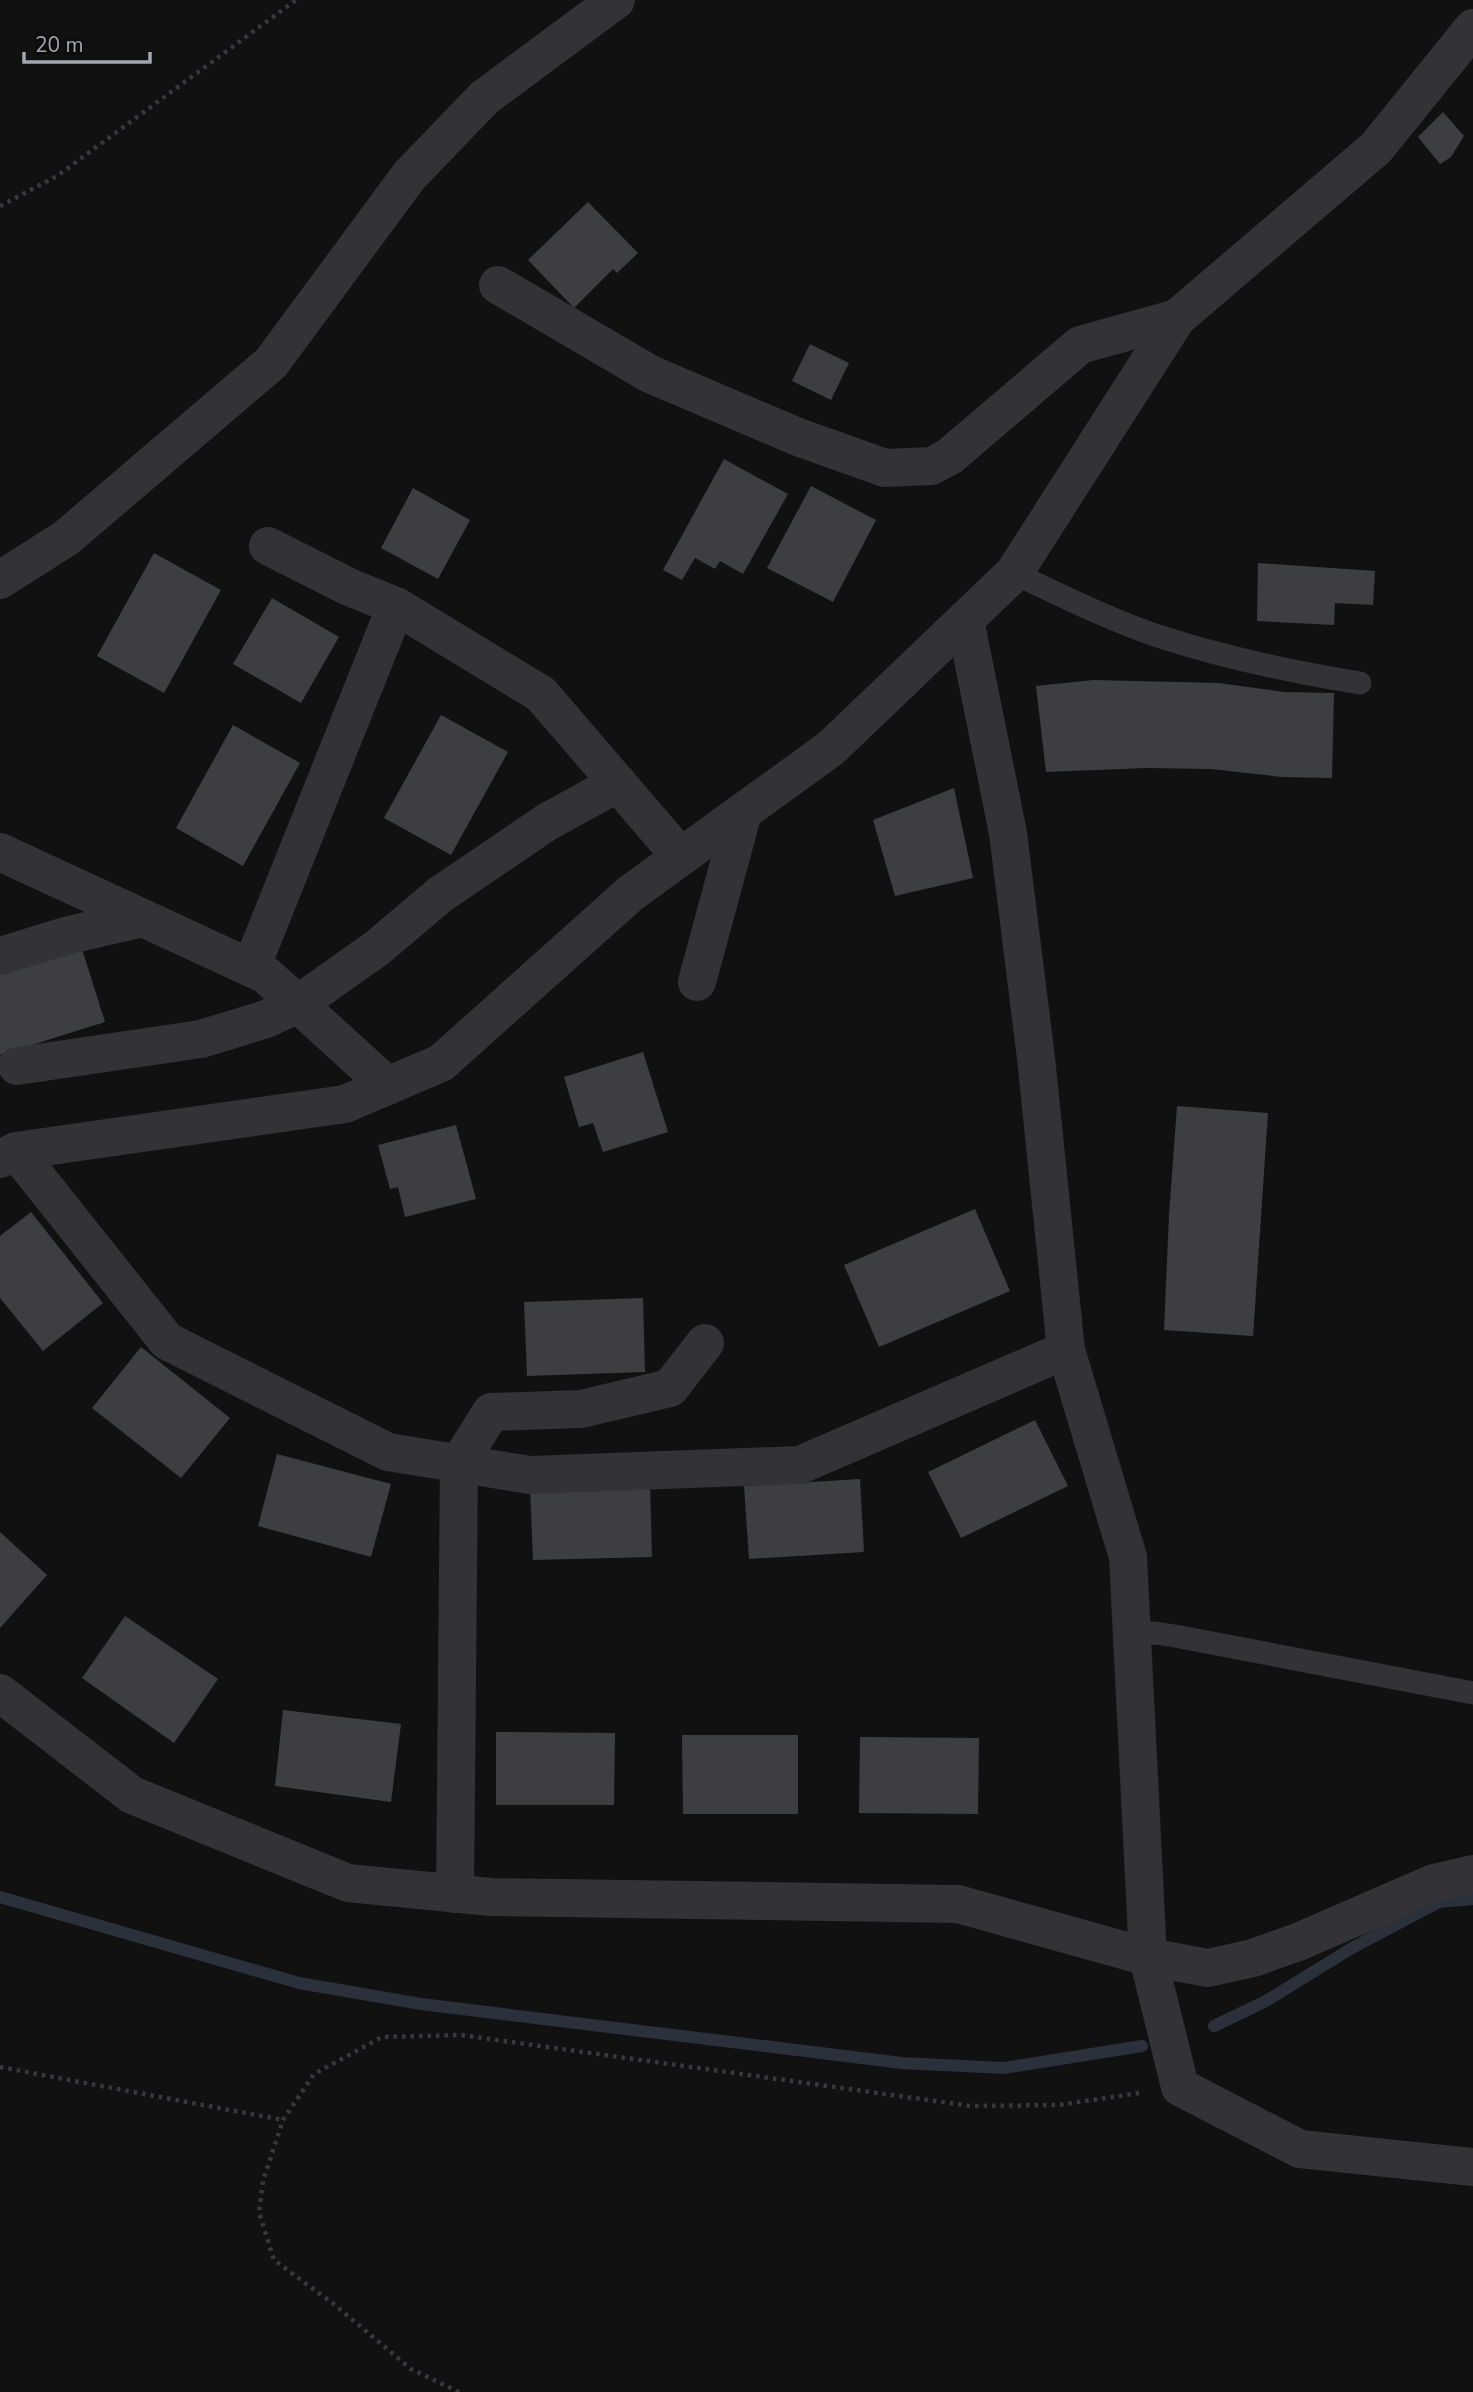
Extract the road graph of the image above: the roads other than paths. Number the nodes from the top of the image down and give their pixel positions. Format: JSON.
{"nodes":[{"id":1,"x":616,"y":0,"type":"edge"},
{"id":2,"x":1473,"y":29,"type":"edge"},
{"id":3,"x":498,"y":285,"type":"dead end"},
{"id":4,"x":1177,"y":318,"type":"junction"},
{"id":5,"x":268,"y":546,"type":"dead end"},
{"id":6,"x":1014,"y":573,"type":"junction"},
{"id":7,"x":0,"y":580,"type":"edge"},
{"id":8,"x":396,"y":606,"type":"junction"},
{"id":9,"x":965,"y":620,"type":"junction"},
{"id":10,"x":1360,"y":683,"type":"dead end"},
{"id":11,"x":618,"y":783,"type":"junction"},
{"id":12,"x":743,"y":812,"type":"junction"},
{"id":13,"x":0,"y":852,"type":"edge"},
{"id":14,"x":681,"y":857,"type":"junction"},
{"id":15,"x":143,"y":918,"type":"junction"},
{"id":16,"x":0,"y":956,"type":"edge"},
{"id":17,"x":251,"y":968,"type":"junction"},
{"id":18,"x":696,"y":982,"type":"dead end"},
{"id":19,"x":298,"y":1004,"type":"junction"},
{"id":20,"x":17,"y":1066,"type":"dead end"},
{"id":21,"x":388,"y":1086,"type":"junction"},
{"id":22,"x":8,"y":1155,"type":"edge"},
{"id":23,"x":705,"y":1343,"type":"dead end"},
{"id":24,"x":1066,"y":1350,"type":"junction"},
{"id":25,"x":459,"y":1463,"type":"junction"},
{"id":26,"x":1132,"y":1634,"type":"junction"},
{"id":27,"x":1473,"y":1692,"type":"edge"},
{"id":28,"x":0,"y":1693,"type":"edge"},
{"id":29,"x":1473,"y":1874,"type":"edge"},
{"id":30,"x":455,"y":1894,"type":"junction"},
{"id":31,"x":1148,"y":1957,"type":"junction"},
{"id":32,"x":1473,"y":2167,"type":"edge"}],
"edges":[{"from":1,"to":7,"type":"street"},
{"from":2,"to":4,"type":"street"},
{"from":3,"to":4,"type":"street"},
{"from":4,"to":6,"type":"street"},
{"from":5,"to":8,"type":"street"},
{"from":6,"to":9,"type":"street"},
{"from":6,"to":10,"type":"lane"},
{"from":8,"to":11,"type":"street"},
{"from":8,"to":17,"type":"street"},
{"from":9,"to":12,"type":"street"},
{"from":9,"to":24,"type":"street"},
{"from":11,"to":14,"type":"street"},
{"from":11,"to":19,"type":"street"},
{"from":12,"to":14,"type":"street"},
{"from":12,"to":18,"type":"street"},
{"from":13,"to":15,"type":"street"},
{"from":14,"to":21,"type":"street"},
{"from":15,"to":16,"type":"street"},
{"from":15,"to":17,"type":"street"},
{"from":17,"to":19,"type":"street"},
{"from":19,"to":20,"type":"street"},
{"from":19,"to":21,"type":"street"},
{"from":21,"to":22,"type":"street"},
{"from":22,"to":25,"type":"street"},
{"from":23,"to":25,"type":"street"},
{"from":24,"to":25,"type":"street"},
{"from":24,"to":26,"type":"street"},
{"from":25,"to":30,"type":"street"},
{"from":26,"to":27,"type":"lane"},
{"from":26,"to":31,"type":"street"},
{"from":28,"to":30,"type":"street"},
{"from":29,"to":31,"type":"street"},
{"from":30,"to":31,"type":"street"},
{"from":31,"to":32,"type":"street"}]}
